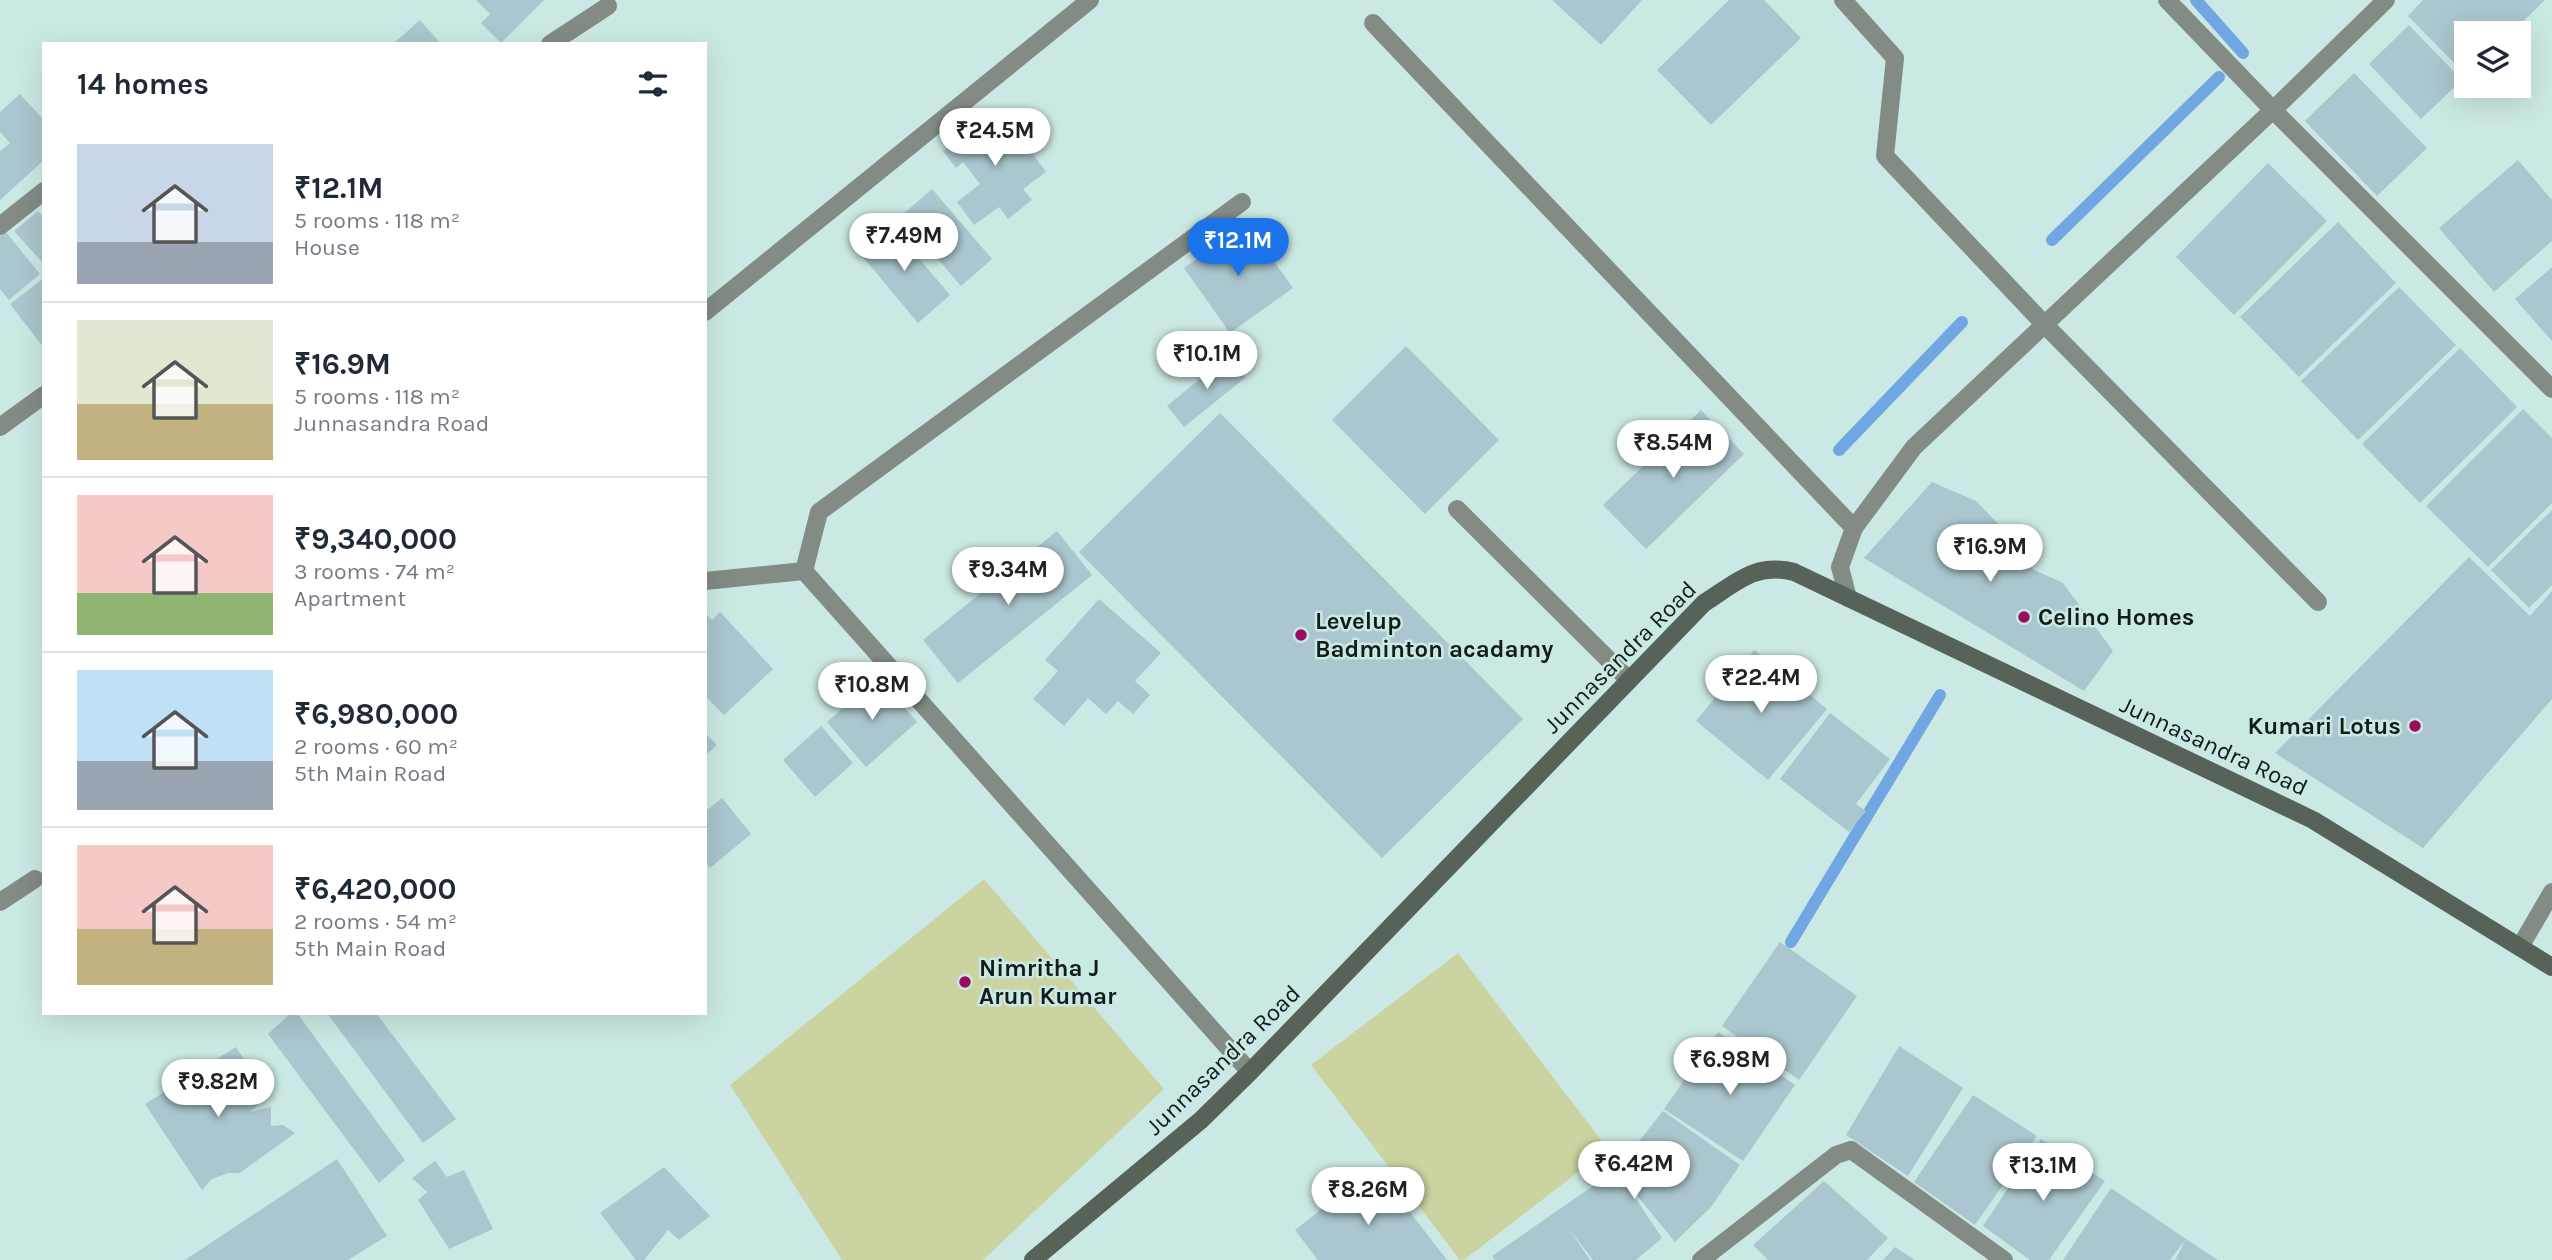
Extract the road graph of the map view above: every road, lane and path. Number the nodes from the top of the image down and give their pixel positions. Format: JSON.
{"nodes":[{"id":1,"x":1090,"y":0,"type":"edge"},
{"id":2,"x":1843,"y":0,"type":"edge"},
{"id":3,"x":2167,"y":0,"type":"edge"},
{"id":4,"x":2386,"y":0,"type":"edge"},
{"id":5,"x":608,"y":6,"type":"dead end"},
{"id":6,"x":1373,"y":23,"type":"dead end"},
{"id":7,"x":553,"y":42,"type":"edge"},
{"id":8,"x":2273,"y":110,"type":"junction"},
{"id":9,"x":42,"y":193,"type":"edge"},
{"id":10,"x":1242,"y":202,"type":"dead end"},
{"id":11,"x":0,"y":226,"type":"edge"},
{"id":12,"x":707,"y":310,"type":"edge"},
{"id":13,"x":2043,"y":324,"type":"junction"},
{"id":14,"x":2552,"y":389,"type":"edge"},
{"id":15,"x":42,"y":396,"type":"edge"},
{"id":16,"x":0,"y":427,"type":"edge"},
{"id":17,"x":1457,"y":509,"type":"dead end"},
{"id":18,"x":1854,"y":528,"type":"junction"},
{"id":19,"x":804,"y":571,"type":"junction"},
{"id":20,"x":707,"y":581,"type":"edge"},
{"id":21,"x":1848,"y":598,"type":"junction"},
{"id":22,"x":2318,"y":602,"type":"dead end"},
{"id":23,"x":1629,"y":680,"type":"junction"},
{"id":24,"x":35,"y":879,"type":"dead end"},
{"id":25,"x":2552,"y":892,"type":"edge"},
{"id":26,"x":0,"y":902,"type":"edge"},
{"id":27,"x":2520,"y":947,"type":"junction"},
{"id":28,"x":2552,"y":967,"type":"edge"},
{"id":29,"x":1250,"y":1072,"type":"junction"},
{"id":30,"x":1034,"y":1260,"type":"edge"},
{"id":31,"x":1701,"y":1260,"type":"edge"},
{"id":32,"x":2004,"y":1260,"type":"edge"}],
"edges":[{"from":1,"to":12,"type":"street"},
{"from":2,"to":13,"type":"street"},
{"from":3,"to":8,"type":"street"},
{"from":4,"to":8,"type":"street"},
{"from":5,"to":7,"type":"street"},
{"from":6,"to":18,"type":"street"},
{"from":8,"to":13,"type":"street"},
{"from":8,"to":14,"type":"street"},
{"from":9,"to":11,"type":"street"},
{"from":10,"to":19,"type":"street"},
{"from":13,"to":18,"type":"street"},
{"from":13,"to":22,"type":"street"},
{"from":15,"to":16,"type":"street"},
{"from":17,"to":23,"type":"street"},
{"from":18,"to":21,"type":"street"},
{"from":19,"to":20,"type":"street"},
{"from":19,"to":29,"type":"street"},
{"from":21,"to":23,"type":"street","name":"Junnasandra Road"},
{"from":21,"to":27,"type":"street","name":"Junnasandra Road"},
{"from":23,"to":29,"type":"street","name":"Junnasandra Road"},
{"from":24,"to":26,"type":"street"},
{"from":25,"to":27,"type":"street"},
{"from":27,"to":28,"type":"street","name":"Junnasandra Road"},
{"from":29,"to":30,"type":"street","name":"Junnasandra Road"},
{"from":31,"to":32,"type":"street"}]}
